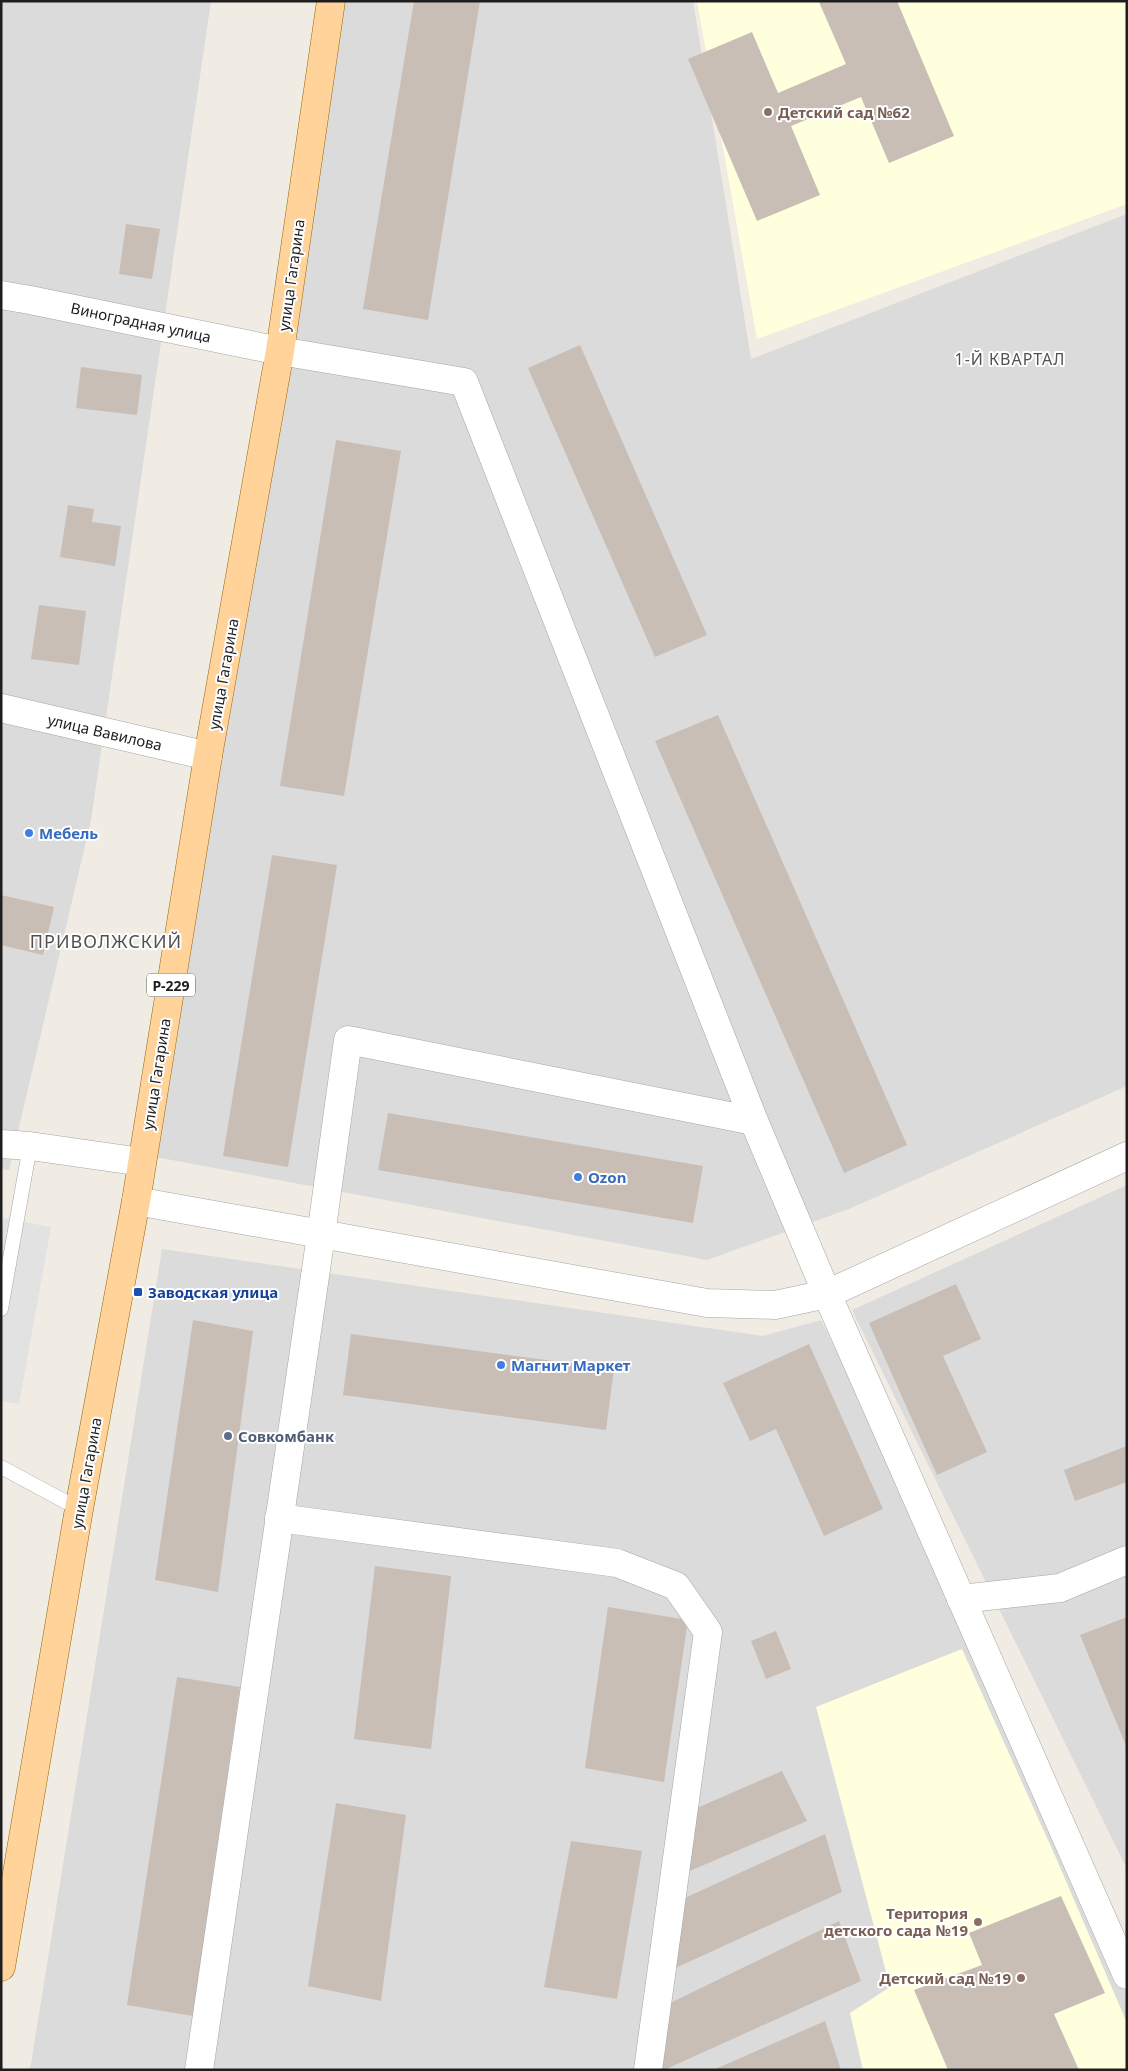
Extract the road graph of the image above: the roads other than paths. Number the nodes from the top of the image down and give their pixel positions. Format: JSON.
{"nodes":[{"id":1,"x":331,"y":1,"type":"edge"},
{"id":2,"x":1,"y":296,"type":"edge"},
{"id":3,"x":280,"y":351,"type":"junction"},
{"id":4,"x":1,"y":708,"type":"edge"},
{"id":5,"x":208,"y":756,"type":"junction"},
{"id":6,"x":754,"y":1121,"type":"junction"},
{"id":7,"x":1,"y":1144,"type":"edge"},
{"id":8,"x":30,"y":1146,"type":"junction"},
{"id":9,"x":1127,"y":1156,"type":"edge"},
{"id":10,"x":142,"y":1162,"type":"junction"},
{"id":11,"x":136,"y":1201,"type":"junction"},
{"id":12,"x":321,"y":1235,"type":"junction"},
{"id":13,"x":827,"y":1294,"type":"junction"},
{"id":14,"x":1,"y":1309,"type":"edge"},
{"id":15,"x":1,"y":1466,"type":"edge"},
{"id":16,"x":79,"y":1509,"type":"junction"},
{"id":17,"x":279,"y":1518,"type":"junction"},
{"id":18,"x":1127,"y":1560,"type":"edge"},
{"id":19,"x":961,"y":1599,"type":"junction"},
{"id":20,"x":1,"y":1967,"type":"edge"},
{"id":21,"x":1127,"y":1975,"type":"edge"},
{"id":22,"x":199,"y":2070,"type":"edge"},
{"id":23,"x":648,"y":2070,"type":"edge"}],
"edges":[{"from":1,"to":3,"type":"main road","name":"улица Гагарина","number":"Р-229"},
{"from":2,"to":3,"type":"street","name":"Виноградная улица"},
{"from":3,"to":5,"type":"main road","name":"улица Гагарина","number":"Р-229"},
{"from":3,"to":6,"type":"street","name":"Виноградная улица"},
{"from":4,"to":5,"type":"street","name":"улица Вавилова"},
{"from":5,"to":10,"type":"main road","name":"улица Гагарина","number":"Р-229"},
{"from":6,"to":12,"type":"street"},
{"from":6,"to":13,"type":"street"},
{"from":7,"to":8,"type":"street"},
{"from":8,"to":10,"type":"street"},
{"from":8,"to":14,"type":"lane"},
{"from":9,"to":13,"type":"street"},
{"from":10,"to":11,"type":"main road","name":"улица Гагарина","number":"Р-229"},
{"from":11,"to":12,"type":"street"},
{"from":11,"to":16,"type":"main road","name":"улица Гагарина","number":"Р-229"},
{"from":12,"to":13,"type":"street"},
{"from":12,"to":17,"type":"street"},
{"from":13,"to":19,"type":"street"},
{"from":15,"to":16,"type":"lane"},
{"from":16,"to":20,"type":"main road","name":"улица Гагарина","number":"Р-229"},
{"from":17,"to":22,"type":"street"},
{"from":17,"to":23,"type":"street"},
{"from":18,"to":19,"type":"street"},
{"from":19,"to":21,"type":"street"}]}
